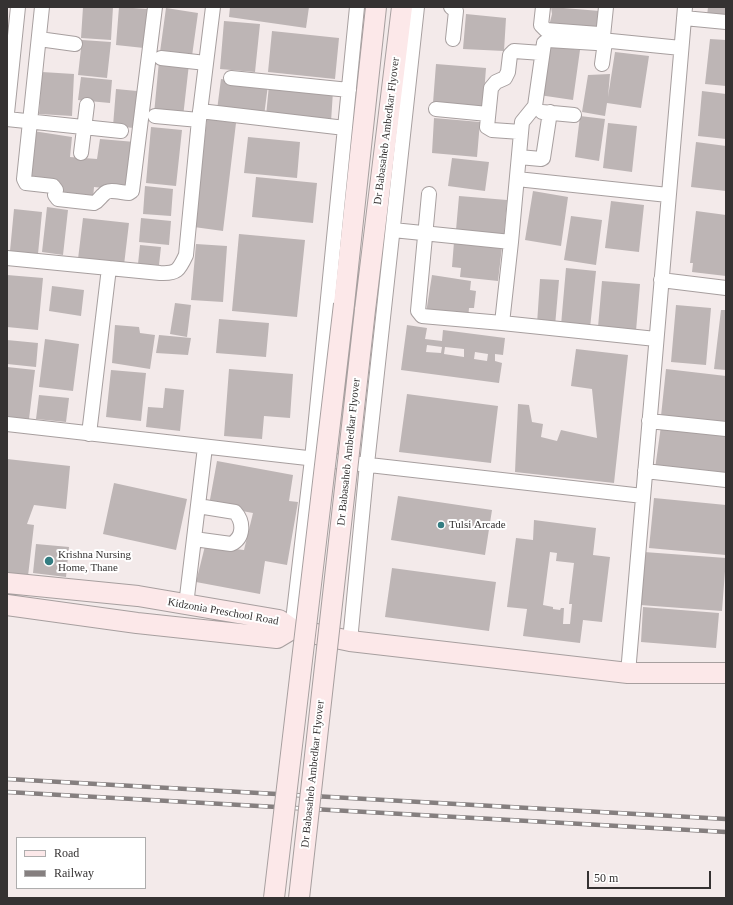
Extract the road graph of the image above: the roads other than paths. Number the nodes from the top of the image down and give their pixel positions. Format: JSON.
{"nodes":[{"id":1,"x":42,"y":7,"type":"edge"},
{"id":2,"x":155,"y":7,"type":"edge"},
{"id":3,"x":213,"y":7,"type":"edge"},
{"id":4,"x":357,"y":7,"type":"edge"},
{"id":5,"x":376,"y":7,"type":"edge"},
{"id":6,"x":402,"y":7,"type":"edge"},
{"id":7,"x":417,"y":7,"type":"edge"},
{"id":8,"x":451,"y":7,"type":"edge"},
{"id":9,"x":543,"y":7,"type":"edge"},
{"id":10,"x":606,"y":7,"type":"edge"},
{"id":11,"x":14,"y":11,"type":"edge"},
{"id":12,"x":684,"y":12,"type":"edge"},
{"id":13,"x":726,"y":22,"type":"edge"},
{"id":14,"x":39,"y":39,"type":"junction"},
{"id":15,"x":453,"y":39,"type":"dead end"},
{"id":16,"x":604,"y":39,"type":"junction"},
{"id":17,"x":75,"y":44,"type":"dead end"},
{"id":18,"x":681,"y":48,"type":"junction"},
{"id":19,"x":542,"y":53,"type":"junction"},
{"id":20,"x":161,"y":58,"type":"dead end"},
{"id":21,"x":206,"y":63,"type":"junction"},
{"id":22,"x":602,"y":64,"type":"dead end"},
{"id":23,"x":231,"y":78,"type":"dead end"},
{"id":24,"x":349,"y":90,"type":"junction"},
{"id":25,"x":87,"y":105,"type":"dead end"},
{"id":26,"x":436,"y":109,"type":"dead end"},
{"id":27,"x":531,"y":110,"type":"junction"},
{"id":28,"x":7,"y":112,"type":"edge"},
{"id":29,"x":550,"y":112,"type":"junction"},
{"id":30,"x":488,"y":114,"type":"junction"},
{"id":31,"x":574,"y":115,"type":"dead end"},
{"id":32,"x":155,"y":116,"type":"dead end"},
{"id":33,"x":200,"y":116,"type":"junction"},
{"id":34,"x":7,"y":119,"type":"edge"},
{"id":35,"x":30,"y":121,"type":"junction"},
{"id":36,"x":84,"y":127,"type":"junction"},
{"id":37,"x":345,"y":128,"type":"junction"},
{"id":38,"x":121,"y":131,"type":"dead end"},
{"id":39,"x":521,"y":132,"type":"junction"},
{"id":40,"x":81,"y":153,"type":"dead end"},
{"id":41,"x":519,"y":157,"type":"junction"},
{"id":42,"x":517,"y":179,"type":"junction"},
{"id":43,"x":429,"y":194,"type":"dead end"},
{"id":44,"x":668,"y":195,"type":"junction"},
{"id":45,"x":393,"y":230,"type":"junction"},
{"id":46,"x":425,"y":233,"type":"junction"},
{"id":47,"x":510,"y":242,"type":"junction"},
{"id":48,"x":7,"y":258,"type":"edge"},
{"id":49,"x":109,"y":268,"type":"junction"},
{"id":50,"x":661,"y":280,"type":"junction"},
{"id":51,"x":726,"y":288,"type":"edge"},
{"id":52,"x":502,"y":323,"type":"junction"},
{"id":53,"x":656,"y":339,"type":"junction"},
{"id":54,"x":649,"y":421,"type":"junction"},
{"id":55,"x":7,"y":424,"type":"edge"},
{"id":56,"x":726,"y":429,"type":"edge"},
{"id":57,"x":89,"y":434,"type":"junction"},
{"id":58,"x":205,"y":447,"type":"junction"},
{"id":59,"x":312,"y":458,"type":"junction"},
{"id":60,"x":368,"y":464,"type":"junction"},
{"id":61,"x":645,"y":472,"type":"junction"},
{"id":62,"x":726,"y":480,"type":"edge"},
{"id":63,"x":643,"y":496,"type":"junction"},
{"id":64,"x":198,"y":506,"type":"junction"},
{"id":65,"x":194,"y":539,"type":"junction"},
{"id":66,"x":7,"y":583,"type":"edge"},
{"id":67,"x":7,"y":605,"type":"edge"},
{"id":68,"x":186,"y":605,"type":"junction"},
{"id":69,"x":292,"y":629,"type":"junction"},
{"id":70,"x":350,"y":641,"type":"junction"},
{"id":71,"x":628,"y":673,"type":"junction"},
{"id":72,"x":726,"y":673,"type":"edge"},
{"id":73,"x":274,"y":898,"type":"edge"},
{"id":74,"x":299,"y":898,"type":"edge"}],
"edges":[{"from":1,"to":14,"type":"street"},
{"from":2,"to":35,"type":"street"},
{"from":3,"to":21,"type":"street"},
{"from":4,"to":24,"type":"street"},
{"from":5,"to":73,"type":"main road","name":"Dr Babasaheb Ambedkar Flyover","bridge":true},
{"from":6,"to":74,"type":"main road","name":"Dr Babasaheb Ambedkar Flyover","bridge":true},
{"from":7,"to":45,"type":"street"},
{"from":8,"to":15,"type":"street"},
{"from":9,"to":16,"type":"street"},
{"from":10,"to":16,"type":"street"},
{"from":11,"to":28,"type":"street"},
{"from":12,"to":13,"type":"street"},
{"from":12,"to":18,"type":"street"},
{"from":14,"to":17,"type":"street"},
{"from":14,"to":35,"type":"street"},
{"from":16,"to":18,"type":"street"},
{"from":16,"to":19,"type":"street"},
{"from":16,"to":22,"type":"street"},
{"from":18,"to":44,"type":"street"},
{"from":19,"to":27,"type":"street"},
{"from":19,"to":30,"type":"street"},
{"from":20,"to":21,"type":"street"},
{"from":21,"to":33,"type":"street"},
{"from":23,"to":24,"type":"street"},
{"from":24,"to":37,"type":"street"},
{"from":25,"to":36,"type":"street"},
{"from":26,"to":30,"type":"street"},
{"from":27,"to":29,"type":"street"},
{"from":27,"to":39,"type":"street"},
{"from":29,"to":31,"type":"street"},
{"from":29,"to":41,"type":"street"},
{"from":30,"to":39,"type":"street"},
{"from":32,"to":33,"type":"street"},
{"from":33,"to":37,"type":"street"},
{"from":33,"to":49,"type":"street"},
{"from":34,"to":35,"type":"street"},
{"from":35,"to":36,"type":"street"},
{"from":36,"to":38,"type":"street"},
{"from":36,"to":40,"type":"street"},
{"from":37,"to":59,"type":"street"},
{"from":39,"to":41,"type":"street"},
{"from":41,"to":42,"type":"street"},
{"from":42,"to":44,"type":"street"},
{"from":42,"to":47,"type":"street"},
{"from":43,"to":46,"type":"street"},
{"from":44,"to":50,"type":"street"},
{"from":45,"to":46,"type":"street"},
{"from":45,"to":60,"type":"street"},
{"from":46,"to":47,"type":"street"},
{"from":46,"to":52,"type":"street"},
{"from":47,"to":52,"type":"street"},
{"from":48,"to":49,"type":"street"},
{"from":49,"to":57,"type":"street"},
{"from":50,"to":51,"type":"street"},
{"from":50,"to":53,"type":"street"},
{"from":52,"to":53,"type":"street"},
{"from":53,"to":54,"type":"street"},
{"from":54,"to":56,"type":"street"},
{"from":54,"to":61,"type":"street"},
{"from":55,"to":57,"type":"street"},
{"from":57,"to":58,"type":"street"},
{"from":58,"to":59,"type":"street"},
{"from":58,"to":64,"type":"street"},
{"from":59,"to":60,"type":"street"},
{"from":59,"to":69,"type":"street"},
{"from":60,"to":63,"type":"street"},
{"from":60,"to":70,"type":"street"},
{"from":61,"to":62,"type":"street"},
{"from":61,"to":63,"type":"street"},
{"from":63,"to":71,"type":"street"},
{"from":64,"to":65,"type":"street"},
{"from":64,"to":65,"type":"street"},
{"from":65,"to":68,"type":"street"},
{"from":66,"to":68,"type":"main road","name":"Kidzonia Preschool Road"},
{"from":67,"to":69,"type":"main road","name":"Kidzonia Preschool Road"},
{"from":68,"to":69,"type":"main road","name":"Kidzonia Preschool Road"},
{"from":69,"to":70,"type":"main road"},
{"from":70,"to":71,"type":"main road"},
{"from":71,"to":72,"type":"main road"}]}
